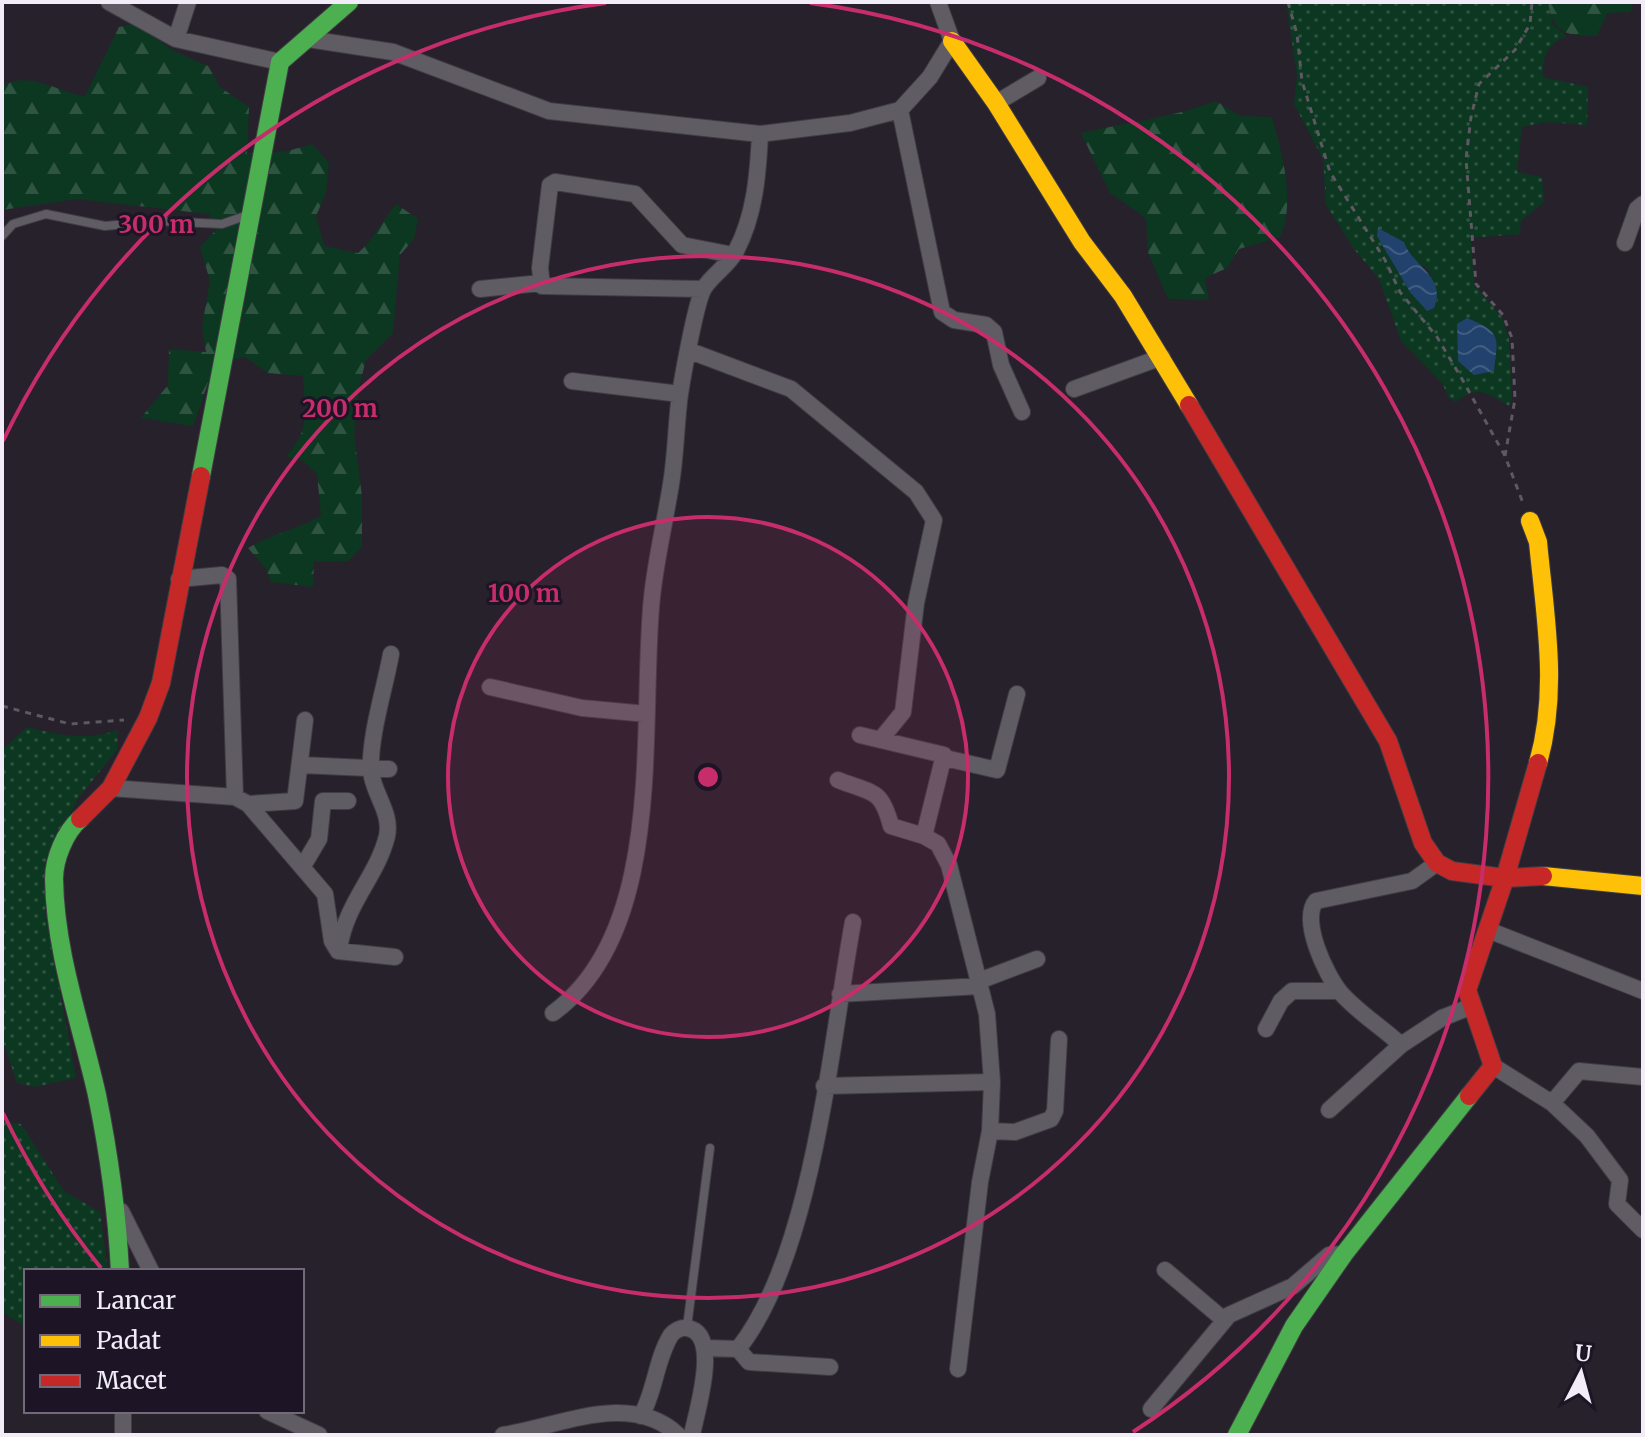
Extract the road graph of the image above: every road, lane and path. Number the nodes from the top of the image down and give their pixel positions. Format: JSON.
{"nodes":[{"id":1,"x":109,"y":2,"type":"edge"},
{"id":2,"x":188,"y":2,"type":"edge"},
{"id":3,"x":349,"y":2,"type":"edge"},
{"id":4,"x":938,"y":2,"type":"edge"},
{"id":5,"x":1288,"y":2,"type":"edge"},
{"id":6,"x":1532,"y":2,"type":"edge"},
{"id":7,"x":176,"y":39,"type":"junction"},
{"id":8,"x":308,"y":39,"type":"junction"},
{"id":9,"x":952,"y":41,"type":"junction"},
{"id":10,"x":280,"y":62,"type":"junction"},
{"id":11,"x":1038,"y":78,"type":"dead end"},
{"id":12,"x":996,"y":103,"type":"junction"},
{"id":13,"x":900,"y":110,"type":"junction"},
{"id":14,"x":760,"y":134,"type":"junction"},
{"id":15,"x":1643,"y":204,"type":"edge"},
{"id":16,"x":249,"y":214,"type":"junction"},
{"id":17,"x":2,"y":236,"type":"edge"},
{"id":18,"x":1625,"y":243,"type":"dead end"},
{"id":19,"x":733,"y":255,"type":"junction"},
{"id":20,"x":541,"y":283,"type":"junction"},
{"id":21,"x":480,"y":289,"type":"dead end"},
{"id":22,"x":703,"y":289,"type":"junction"},
{"id":23,"x":690,"y":351,"type":"junction"},
{"id":24,"x":1162,"y":357,"type":"junction"},
{"id":25,"x":572,"y":381,"type":"dead end"},
{"id":26,"x":1074,"y":389,"type":"dead end"},
{"id":27,"x":680,"y":394,"type":"junction"},
{"id":28,"x":1022,"y":412,"type":"dead end"},
{"id":29,"x":1505,"y":456,"type":"junction"},
{"id":30,"x":1530,"y":521,"type":"joint"},
{"id":31,"x":179,"y":579,"type":"junction"},
{"id":32,"x":391,"y":654,"type":"dead end"},
{"id":33,"x":490,"y":687,"type":"dead end"},
{"id":34,"x":1017,"y":694,"type":"dead end"},
{"id":35,"x":2,"y":706,"type":"edge"},
{"id":36,"x":647,"y":714,"type":"junction"},
{"id":37,"x":148,"y":718,"type":"junction"},
{"id":38,"x":305,"y":720,"type":"dead end"},
{"id":39,"x":860,"y":735,"type":"dead end"},
{"id":40,"x":881,"y":739,"type":"junction"},
{"id":41,"x":945,"y":758,"type":"junction"},
{"id":42,"x":301,"y":765,"type":"junction"},
{"id":43,"x":371,"y":768,"type":"junction"},
{"id":44,"x":389,"y":769,"type":"dead end"},
{"id":45,"x":838,"y":780,"type":"dead end"},
{"id":46,"x":111,"y":788,"type":"junction"},
{"id":47,"x":241,"y":800,"type":"junction"},
{"id":48,"x":348,"y":801,"type":"dead end"},
{"id":49,"x":924,"y":836,"type":"junction"},
{"id":50,"x":1437,"y":863,"type":"junction"},
{"id":51,"x":303,"y":866,"type":"junction"},
{"id":52,"x":1505,"y":878,"type":"junction"},
{"id":53,"x":1643,"y":886,"type":"edge"},
{"id":54,"x":853,"y":922,"type":"dead end"},
{"id":55,"x":1488,"y":930,"type":"junction"},
{"id":56,"x":338,"y":951,"type":"junction"},
{"id":57,"x":395,"y":957,"type":"dead end"},
{"id":58,"x":1037,"y":959,"type":"dead end"},
{"id":59,"x":980,"y":983,"type":"junction"},
{"id":60,"x":1339,"y":991,"type":"junction"},
{"id":61,"x":1643,"y":991,"type":"edge"},
{"id":62,"x":840,"y":994,"type":"junction"},
{"id":63,"x":1470,"y":1007,"type":"junction"},
{"id":64,"x":553,"y":1013,"type":"dead end"},
{"id":65,"x":1266,"y":1029,"type":"dead end"},
{"id":66,"x":1059,"y":1039,"type":"dead end"},
{"id":67,"x":1401,"y":1045,"type":"junction"},
{"id":68,"x":1493,"y":1066,"type":"junction"},
{"id":69,"x":1643,"y":1077,"type":"edge"},
{"id":70,"x":992,"y":1082,"type":"junction"},
{"id":71,"x":824,"y":1086,"type":"junction"},
{"id":72,"x":1552,"y":1103,"type":"junction"},
{"id":73,"x":1329,"y":1110,"type":"dead end"},
{"id":74,"x":990,"y":1131,"type":"junction"},
{"id":75,"x":710,"y":1148,"type":"dead end"},
{"id":76,"x":116,"y":1203,"type":"junction"},
{"id":77,"x":1643,"y":1230,"type":"edge"},
{"id":78,"x":1344,"y":1254,"type":"junction"},
{"id":79,"x":120,"y":1269,"type":"edge"},
{"id":80,"x":150,"y":1269,"type":"edge"},
{"id":81,"x":1165,"y":1270,"type":"dead end"},
{"id":82,"x":1224,"y":1320,"type":"junction"},
{"id":83,"x":687,"y":1328,"type":"junction"},
{"id":84,"x":706,"y":1348,"type":"junction"},
{"id":85,"x":738,"y":1349,"type":"junction"},
{"id":86,"x":830,"y":1367,"type":"dead end"},
{"id":87,"x":958,"y":1369,"type":"dead end"},
{"id":88,"x":1151,"y":1409,"type":"dead end"},
{"id":89,"x":123,"y":1413,"type":"edge"},
{"id":90,"x":271,"y":1413,"type":"edge"},
{"id":91,"x":641,"y":1416,"type":"junction"},
{"id":92,"x":123,"y":1435,"type":"edge"},
{"id":93,"x":319,"y":1435,"type":"edge"},
{"id":94,"x":503,"y":1435,"type":"edge"},
{"id":95,"x":678,"y":1435,"type":"edge"},
{"id":96,"x":692,"y":1435,"type":"edge"},
{"id":97,"x":1237,"y":1435,"type":"edge"}],
"edges":[{"from":1,"to":7,"type":"street"},
{"from":2,"to":7,"type":"street"},
{"from":3,"to":8,"type":"street"},
{"from":4,"to":9,"type":"street"},
{"from":5,"to":29,"type":"path"},
{"from":6,"to":29,"type":"path"},
{"from":7,"to":10,"type":"street"},
{"from":8,"to":10,"type":"street"},
{"from":8,"to":14,"type":"street"},
{"from":9,"to":12,"type":"street"},
{"from":9,"to":13,"type":"street"},
{"from":10,"to":16,"type":"street"},
{"from":11,"to":12,"type":"street"},
{"from":12,"to":24,"type":"street"},
{"from":13,"to":14,"type":"street"},
{"from":13,"to":28,"type":"street"},
{"from":14,"to":19,"type":"street"},
{"from":15,"to":18,"type":"street"},
{"from":16,"to":17,"type":"lane"},
{"from":16,"to":31,"type":"street"},
{"from":19,"to":20,"type":"street"},
{"from":19,"to":22,"type":"street"},
{"from":20,"to":21,"type":"street"},
{"from":20,"to":22,"type":"street"},
{"from":22,"to":23,"type":"street"},
{"from":23,"to":27,"type":"street"},
{"from":23,"to":40,"type":"street"},
{"from":24,"to":26,"type":"street"},
{"from":24,"to":50,"type":"street"},
{"from":25,"to":27,"type":"street"},
{"from":27,"to":36,"type":"street"},
{"from":29,"to":30,"type":"path"},
{"from":30,"to":52,"type":"street"},
{"from":31,"to":37,"type":"street"},
{"from":31,"to":47,"type":"street"},
{"from":32,"to":43,"type":"street"},
{"from":33,"to":36,"type":"street"},
{"from":34,"to":41,"type":"street"},
{"from":35,"to":37,"type":"path"},
{"from":36,"to":64,"type":"street"},
{"from":37,"to":46,"type":"street"},
{"from":38,"to":42,"type":"street"},
{"from":39,"to":40,"type":"street"},
{"from":40,"to":41,"type":"street"},
{"from":41,"to":49,"type":"street"},
{"from":42,"to":43,"type":"street"},
{"from":42,"to":47,"type":"street"},
{"from":43,"to":44,"type":"street"},
{"from":43,"to":56,"type":"street"},
{"from":45,"to":49,"type":"street"},
{"from":46,"to":47,"type":"street"},
{"from":46,"to":76,"type":"street"},
{"from":47,"to":51,"type":"street"},
{"from":48,"to":51,"type":"street"},
{"from":49,"to":59,"type":"street"},
{"from":50,"to":52,"type":"street"},
{"from":50,"to":60,"type":"street"},
{"from":51,"to":56,"type":"street"},
{"from":52,"to":53,"type":"street"},
{"from":52,"to":55,"type":"street"},
{"from":54,"to":62,"type":"street"},
{"from":55,"to":61,"type":"street"},
{"from":55,"to":63,"type":"street"},
{"from":56,"to":57,"type":"street"},
{"from":58,"to":59,"type":"street"},
{"from":59,"to":62,"type":"street"},
{"from":59,"to":70,"type":"street"},
{"from":60,"to":65,"type":"street"},
{"from":60,"to":67,"type":"street"},
{"from":62,"to":71,"type":"street"},
{"from":63,"to":67,"type":"street"},
{"from":63,"to":68,"type":"street"},
{"from":66,"to":74,"type":"street"},
{"from":67,"to":73,"type":"street"},
{"from":68,"to":72,"type":"street"},
{"from":68,"to":78,"type":"street"},
{"from":69,"to":72,"type":"street"},
{"from":70,"to":71,"type":"street"},
{"from":70,"to":74,"type":"street"},
{"from":71,"to":85,"type":"street"},
{"from":72,"to":77,"type":"street"},
{"from":74,"to":87,"type":"street"},
{"from":75,"to":83,"type":"lane"},
{"from":76,"to":79,"type":"street"},
{"from":76,"to":80,"type":"street"},
{"from":78,"to":82,"type":"street"},
{"from":78,"to":97,"type":"street"},
{"from":81,"to":82,"type":"street"},
{"from":82,"to":88,"type":"street"},
{"from":83,"to":84,"type":"street"},
{"from":83,"to":91,"type":"street"},
{"from":84,"to":85,"type":"street"},
{"from":84,"to":96,"type":"street"},
{"from":85,"to":86,"type":"street"},
{"from":89,"to":92,"type":"street"},
{"from":90,"to":93,"type":"street"},
{"from":91,"to":94,"type":"street"},
{"from":91,"to":95,"type":"street"}]}
